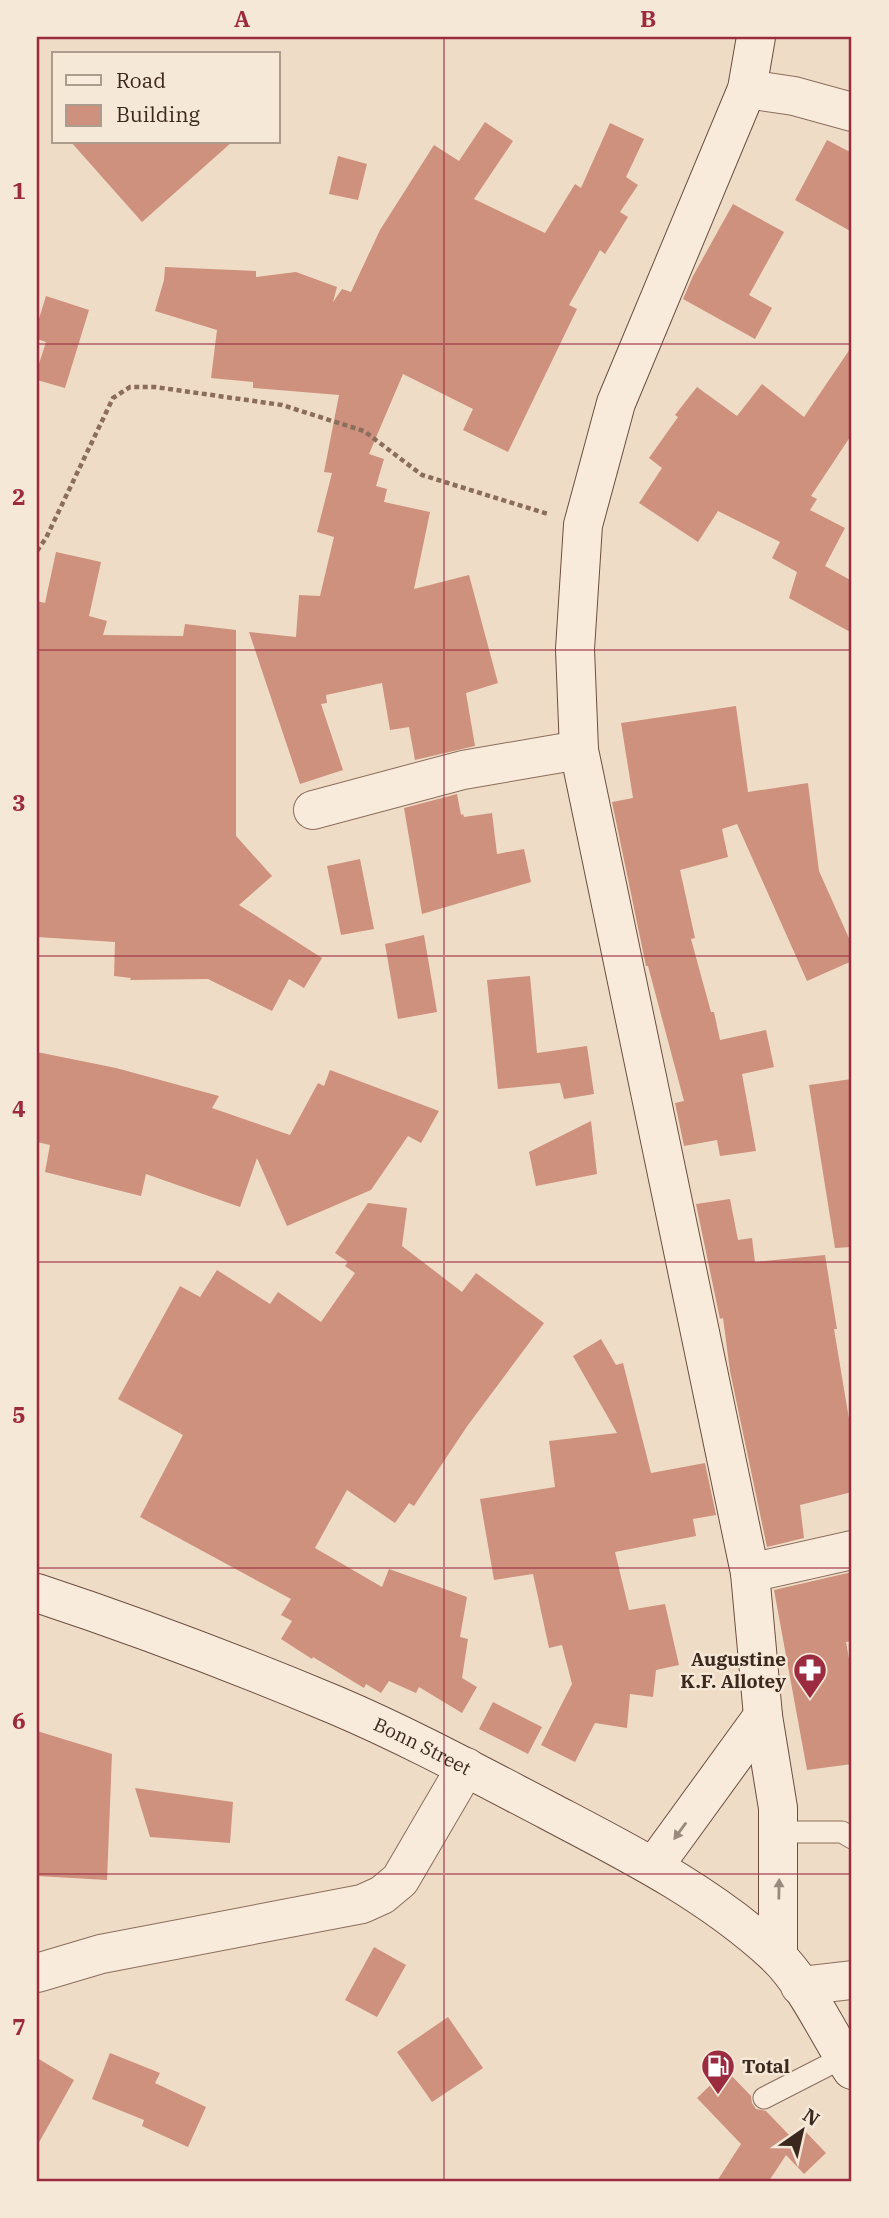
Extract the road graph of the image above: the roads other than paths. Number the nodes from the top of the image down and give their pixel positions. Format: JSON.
{"nodes":[{"id":1,"x":756,"y":41,"type":"edge"},
{"id":2,"x":747,"y":89,"type":"junction"},
{"id":3,"x":852,"y":112,"type":"edge"},
{"id":4,"x":579,"y":750,"type":"junction"},
{"id":5,"x":313,"y":810,"type":"dead end"},
{"id":6,"x":852,"y":1550,"type":"edge"},
{"id":7,"x":750,"y":1573,"type":"junction"},
{"id":8,"x":37,"y":1593,"type":"edge"},
{"id":9,"x":763,"y":1716,"type":"junction"},
{"id":10,"x":466,"y":1767,"type":"junction"},
{"id":11,"x":711,"y":1788,"type":"junction"},
{"id":12,"x":778,"y":1820,"type":"junction"},
{"id":13,"x":852,"y":1838,"type":"edge"},
{"id":14,"x":654,"y":1866,"type":"junction"},
{"id":15,"x":789,"y":1971,"type":"junction"},
{"id":16,"x":37,"y":1973,"type":"edge"},
{"id":17,"x":852,"y":1980,"type":"edge"},
{"id":18,"x":848,"y":2064,"type":"edge"},
{"id":19,"x":764,"y":2098,"type":"dead end"}],
"edges":[{"from":1,"to":2,"type":"street"},
{"from":2,"to":3,"type":"street"},
{"from":2,"to":4,"type":"street"},
{"from":4,"to":5,"type":"street"},
{"from":4,"to":7,"type":"street"},
{"from":6,"to":7,"type":"street"},
{"from":7,"to":9,"type":"street"},
{"from":8,"to":10,"type":"street","name":"Bonn Street"},
{"from":9,"to":11,"type":"street"},
{"from":9,"to":12,"type":"street"},
{"from":10,"to":14,"type":"street","name":"Bonn Street"},
{"from":10,"to":16,"type":"street"},
{"from":11,"to":12,"type":"street"},
{"from":11,"to":14,"type":"street","one_way":true},
{"from":12,"to":13,"type":"lane"},
{"from":15,"to":12,"type":"street","one_way":true},
{"from":14,"to":15,"type":"street","name":"Bonn Street"},
{"from":15,"to":17,"type":"street"},
{"from":15,"to":18,"type":"street"},
{"from":18,"to":19,"type":"lane"}]}
